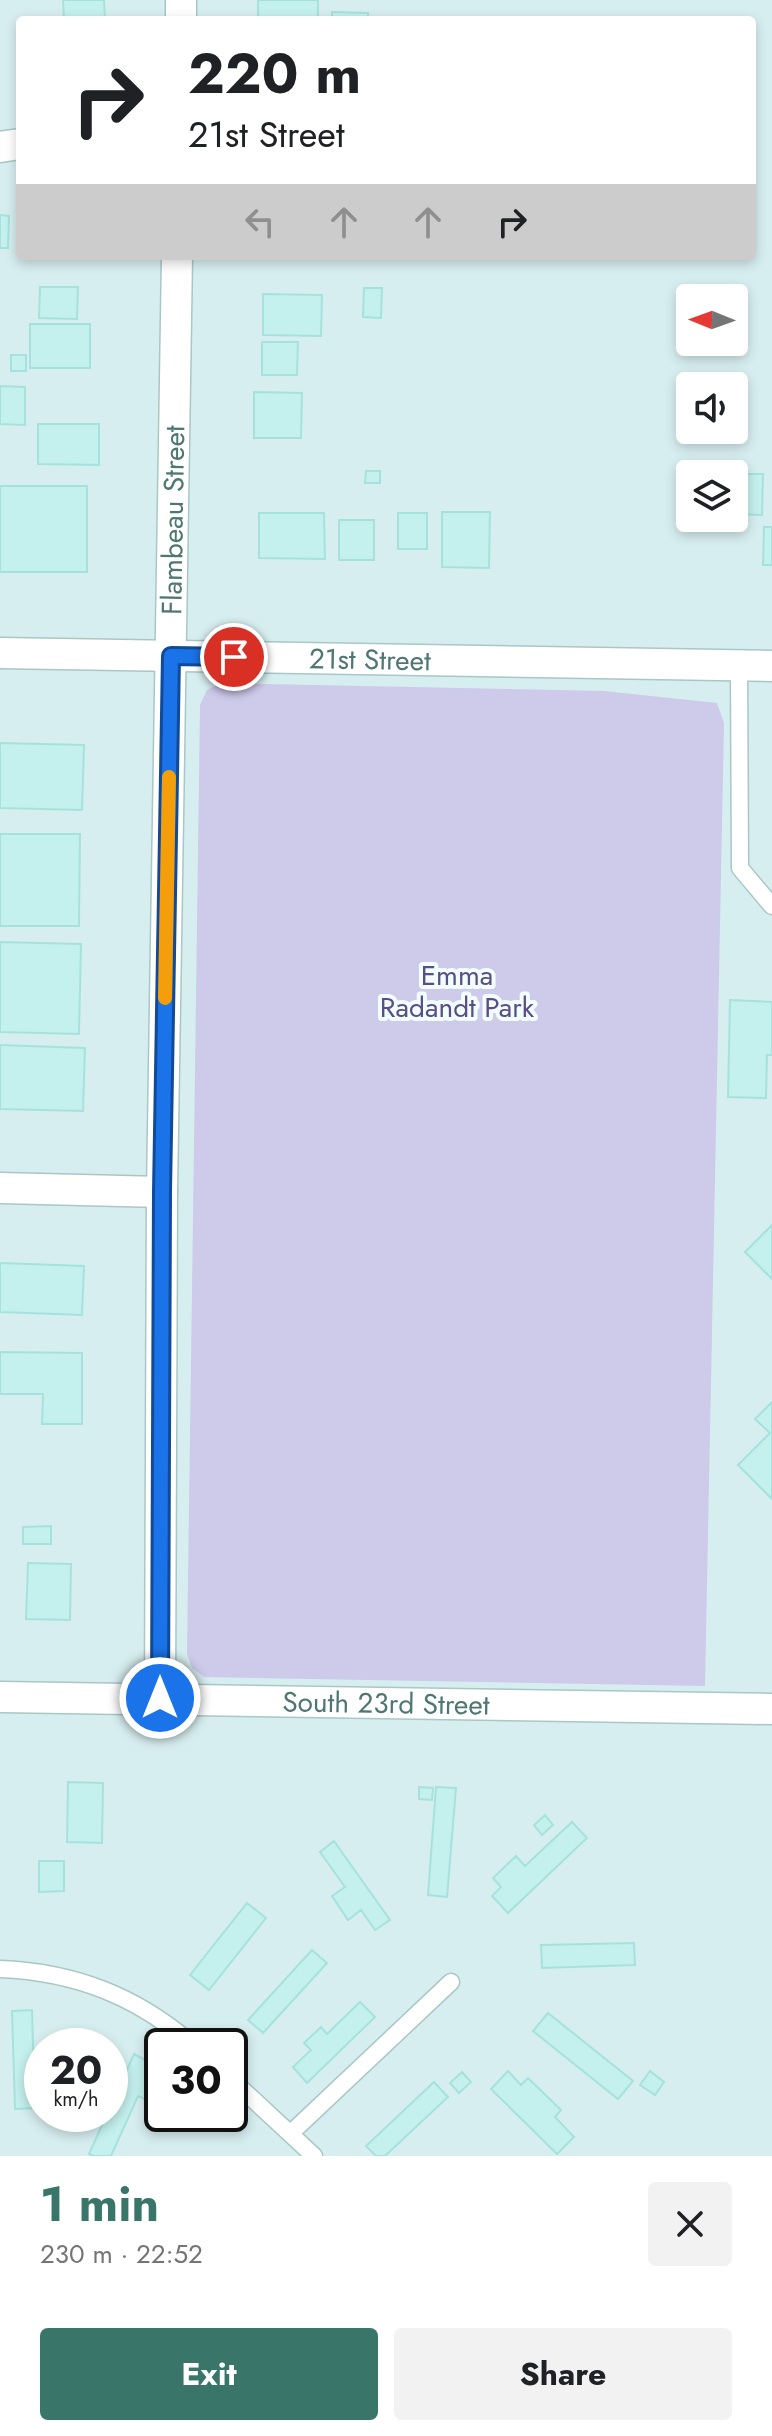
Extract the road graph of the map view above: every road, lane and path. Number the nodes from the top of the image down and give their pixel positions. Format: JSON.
{"nodes":[{"id":1,"x":177,"y":260,"type":"edge"},
{"id":2,"x":0,"y":653,"type":"edge"},
{"id":3,"x":171,"y":656,"type":"junction"},
{"id":4,"x":739,"y":665,"type":"junction"},
{"id":5,"x":772,"y":666,"type":"edge"},
{"id":6,"x":772,"y":906,"type":"edge"},
{"id":7,"x":0,"y":1188,"type":"edge"},
{"id":8,"x":162,"y":1192,"type":"junction"},
{"id":9,"x":0,"y":1697,"type":"edge"},
{"id":10,"x":160,"y":1698,"type":"junction"},
{"id":11,"x":772,"y":1709,"type":"edge"},
{"id":12,"x":0,"y":1969,"type":"edge"},
{"id":13,"x":451,"y":1982,"type":"dead end"},
{"id":14,"x":173,"y":2028,"type":"edge"},
{"id":15,"x":248,"y":2094,"type":"edge"},
{"id":16,"x":291,"y":2133,"type":"junction"},
{"id":17,"x":314,"y":2156,"type":"edge"}],
"edges":[{"from":1,"to":3,"type":"street","name":"Flambeau Street"},
{"from":2,"to":3,"type":"street","name":"21st Street"},
{"from":3,"to":4,"type":"street","name":"21st Street"},
{"from":3,"to":8,"type":"street","name":"Flambeau Street"},
{"from":4,"to":5,"type":"street","name":"21st Street"},
{"from":4,"to":6,"type":"lane"},
{"from":7,"to":8,"type":"street"},
{"from":8,"to":10,"type":"street","name":"Flambeau Street"},
{"from":9,"to":10,"type":"street","name":"South 23rd Street"},
{"from":10,"to":11,"type":"street","name":"South 23rd Street"},
{"from":12,"to":14,"type":"lane"},
{"from":13,"to":16,"type":"lane"},
{"from":15,"to":16,"type":"lane"},
{"from":16,"to":17,"type":"lane"}]}
